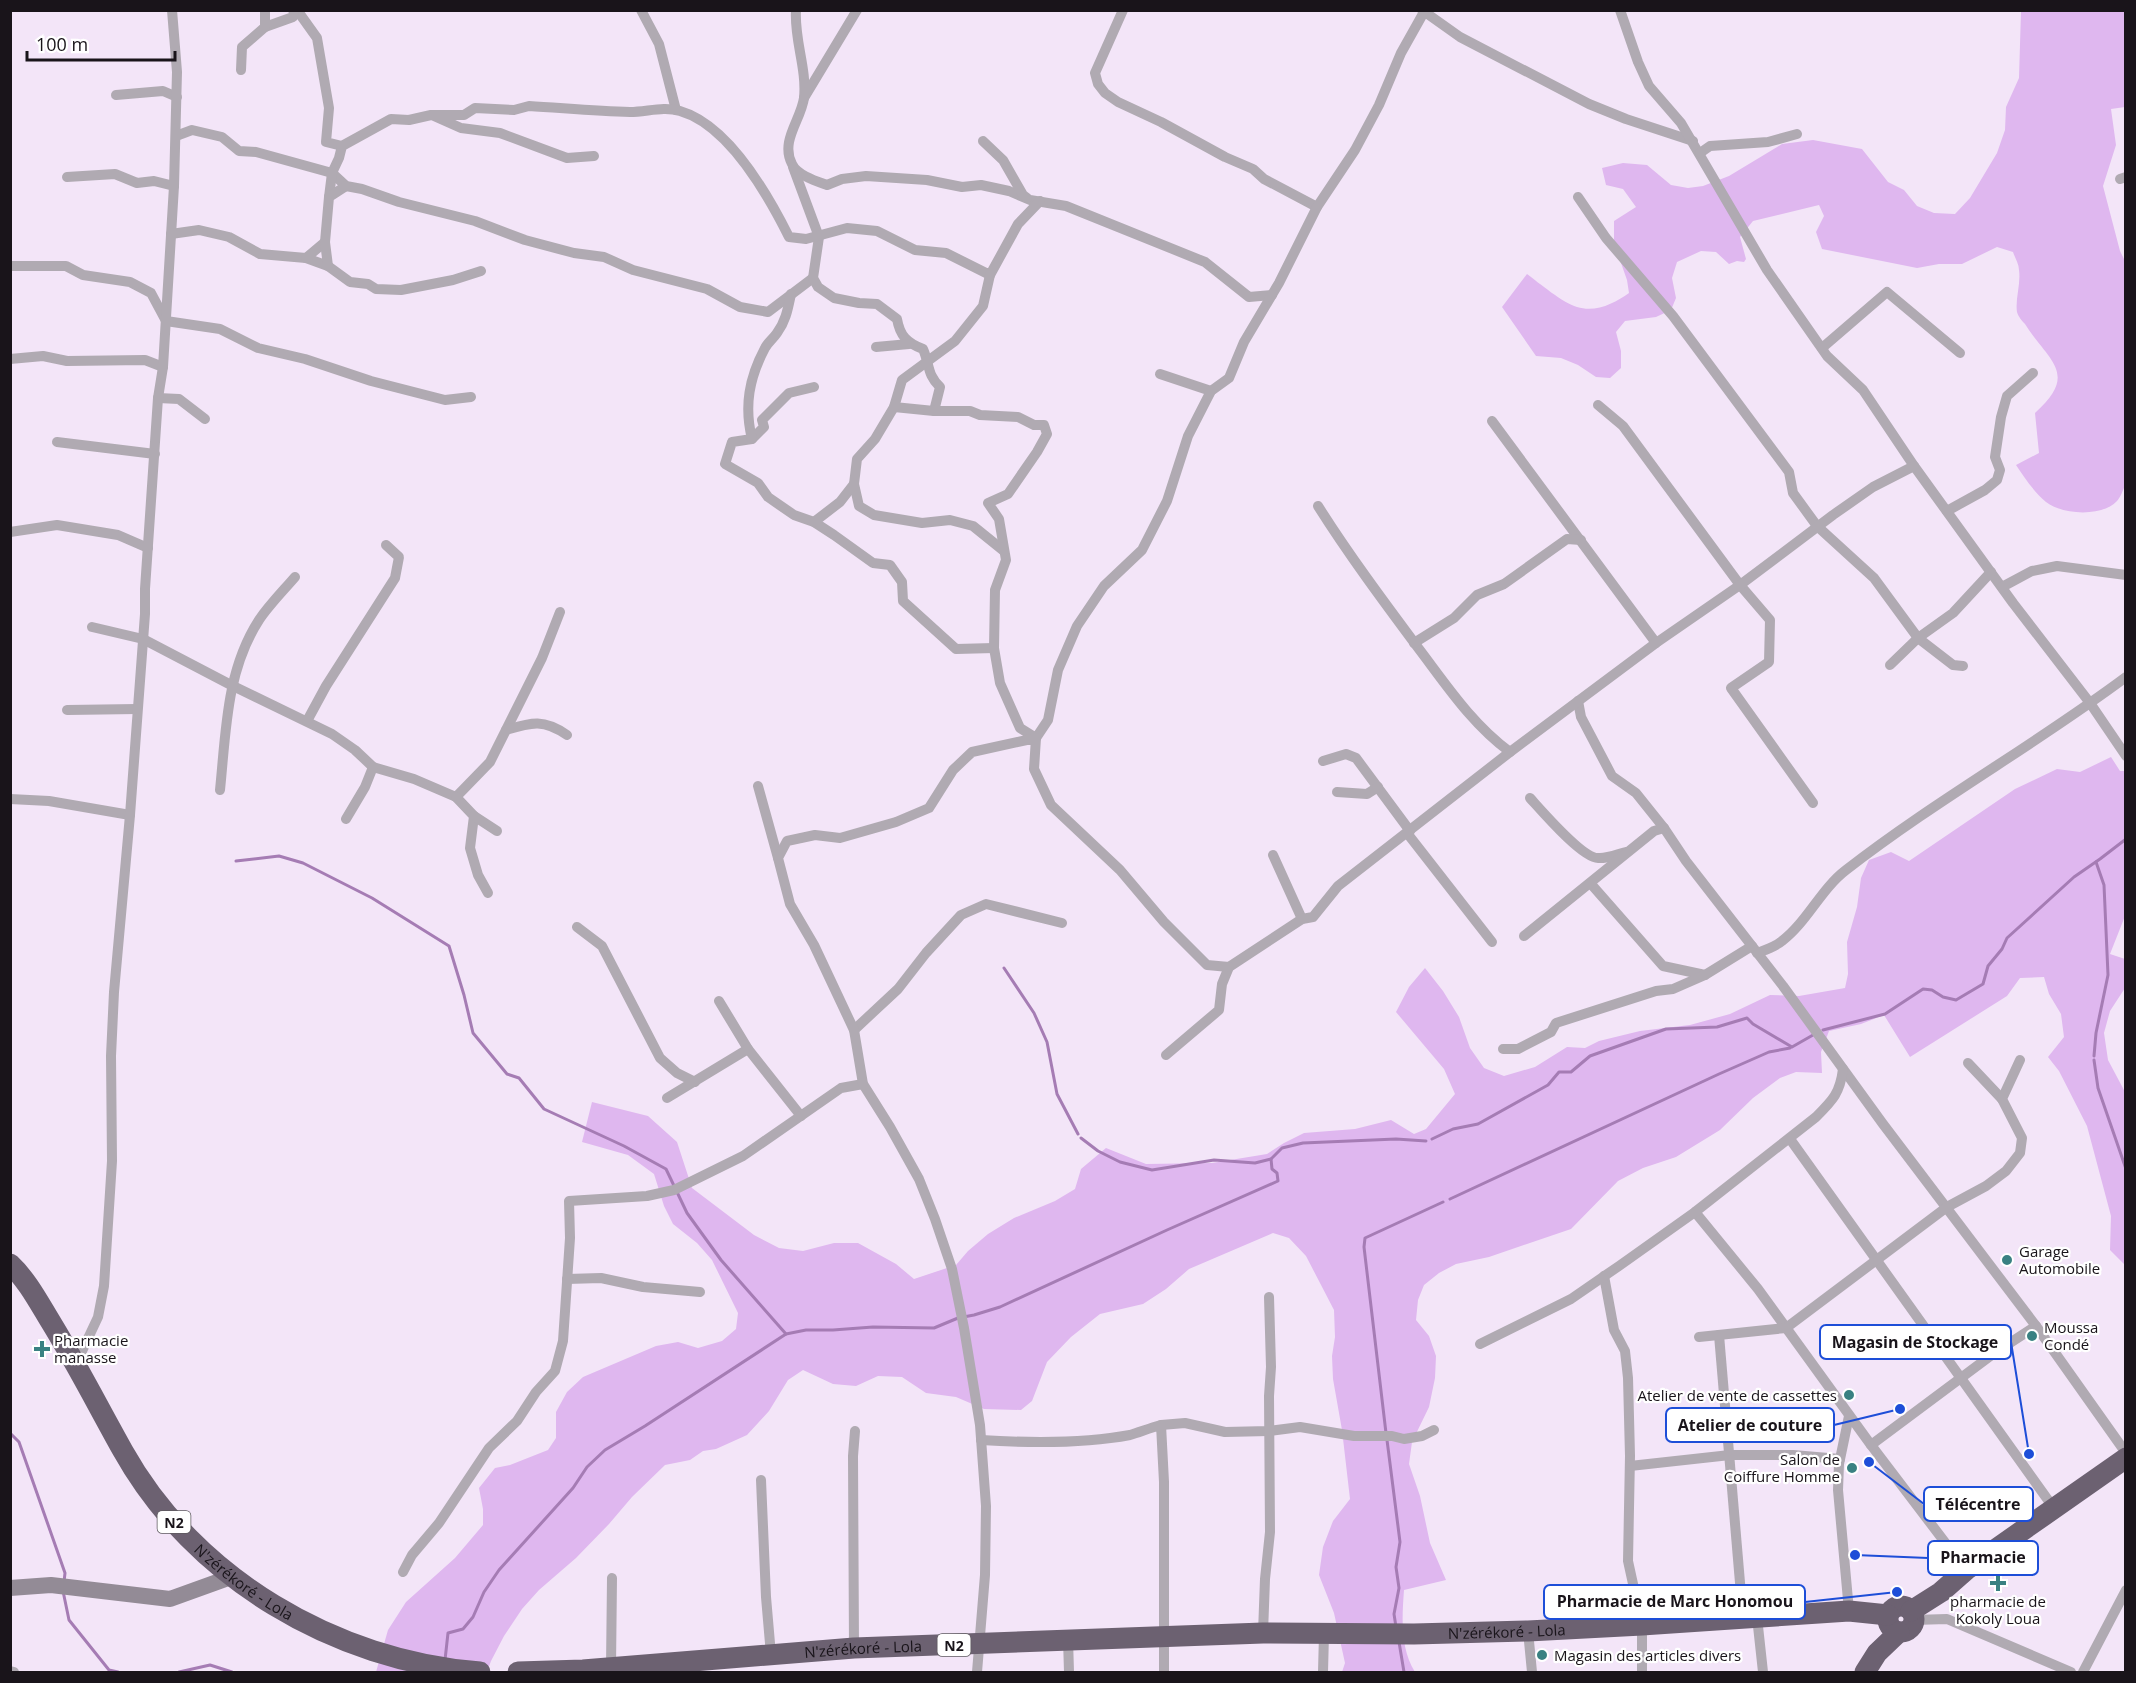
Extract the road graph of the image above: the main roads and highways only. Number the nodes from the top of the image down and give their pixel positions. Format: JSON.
{"nodes":[{"id":1,"x":10,"y":1264,"type":"edge"},
{"id":2,"x":2126,"y":1456,"type":"edge"},
{"id":3,"x":1903,"y":1620,"type":"junction"},
{"id":4,"x":728,"y":1665,"type":"edge"},
{"id":5,"x":643,"y":1669,"type":"edge"},
{"id":6,"x":480,"y":1672,"type":"edge"},
{"id":7,"x":519,"y":1672,"type":"edge"},
{"id":8,"x":555,"y":1672,"type":"edge"},
{"id":9,"x":1865,"y":1672,"type":"edge"}],
"edges":[{"from":1,"to":6,"type":"highway","name":"N'zérékoré - Lola","number":"N2"},
{"from":2,"to":3,"type":"highway"},
{"from":3,"to":4,"type":"highway","name":"N'zérékoré - Lola","number":"N2"},
{"from":3,"to":9,"type":"highway"},
{"from":4,"to":5,"type":"highway","name":"N'zérékoré - Lola","number":"N2"},
{"from":5,"to":8,"type":"highway","name":"N'zérékoré - Lola","number":"N2"},
{"from":7,"to":8,"type":"highway","name":"N'zérékoré - Lola","number":"N2"}]}
